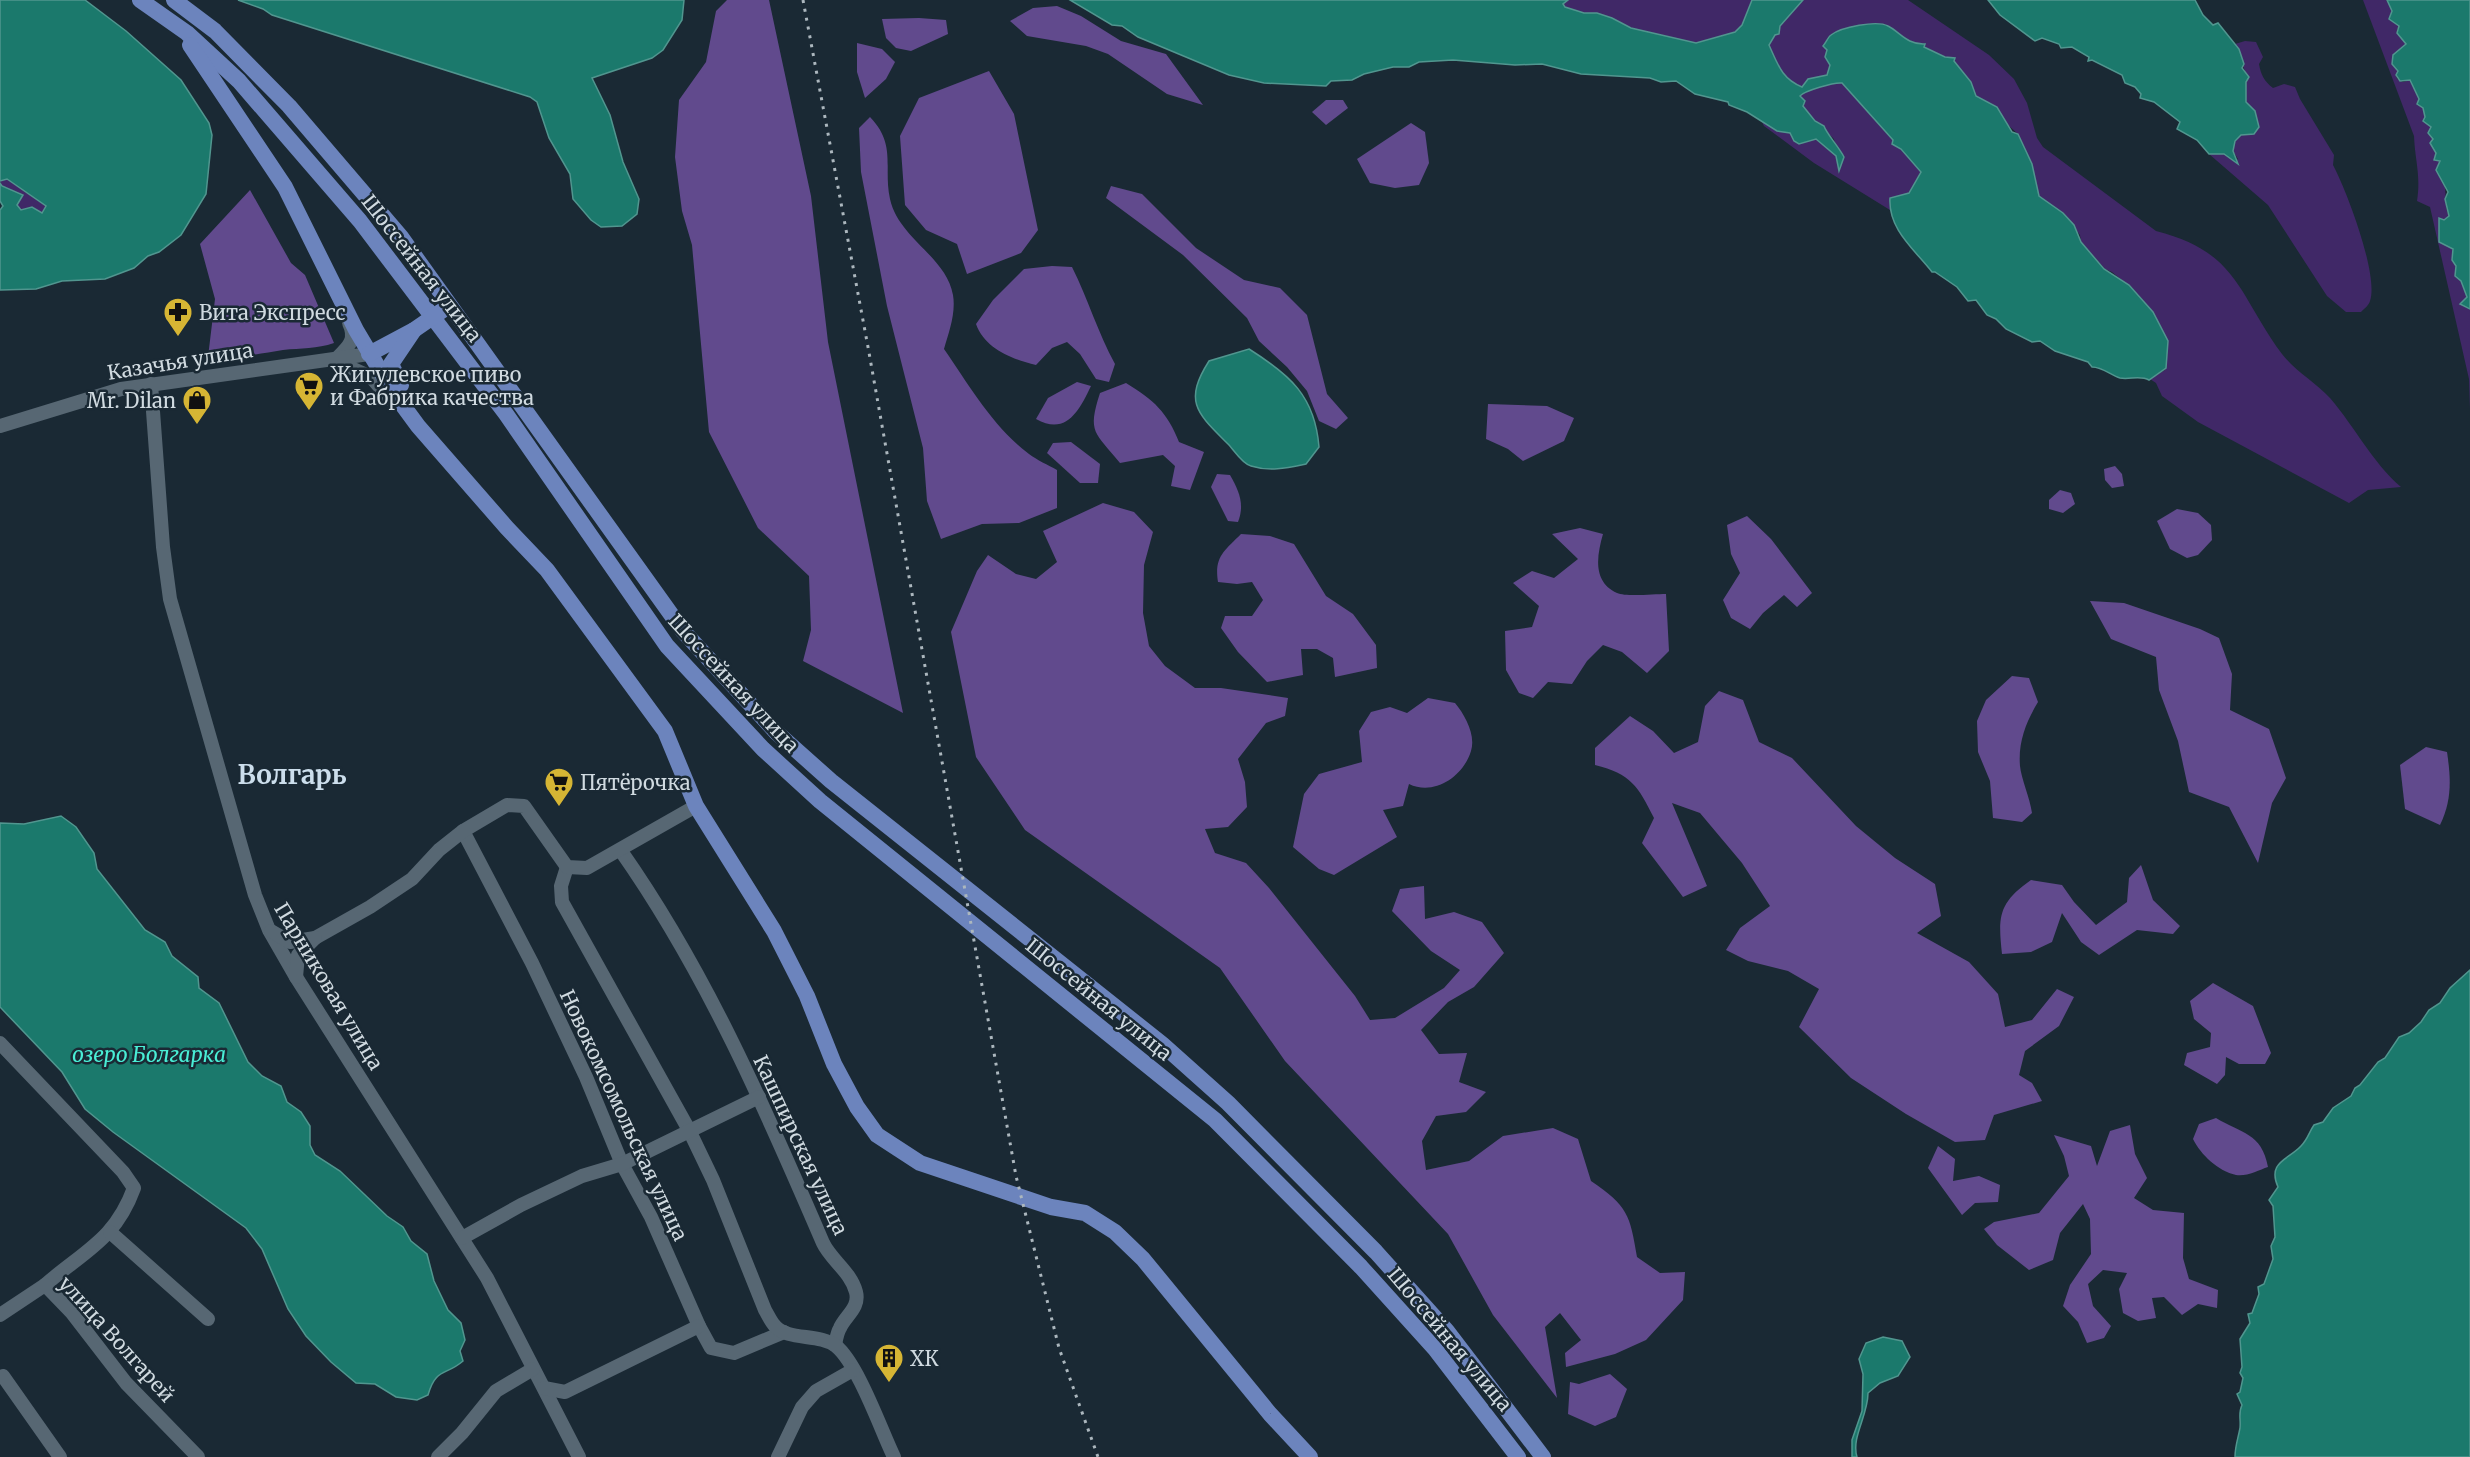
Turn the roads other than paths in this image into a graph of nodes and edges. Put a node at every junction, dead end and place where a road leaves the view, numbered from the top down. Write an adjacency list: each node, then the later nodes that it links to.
1 (140, 0): 3 (main road, Шоссейная улица)
2 (174, 0): 5 (main road, Шоссейная улица)
3 (187, 33): 4 (main road); 6 (main road, Шоссейная улица)
4 (315, 251): 8 (main road); 9 (street)
5 (451, 304): 6 (main road, Казачья улица); 45 (main road, Шоссейная улица)
6 (434, 316): 7 (main road, Казачья улица); 44 (main road, Шоссейная улица)
7 (414, 330): 8 (main road, Казачья улица); 13 (main road)
8 (369, 354): 9 (street, Казачья улица); 11 (main road)
9 (334, 361): 10 (street, Казачья улица); 11 (street, Казачья улица)
10 (151, 384): 12 (street, Казачья улица); 18 (street, Парниковая улица)
11 (413, 419): 13 (main road)
12 (0, 426)
13 (440, 451): 14 (main road)
14 (696, 806): 16 (street); 43 (main road)
15 (464, 831): 17 (street); 19 (street); 24 (street, Новокомсомольская улица)
16 (621, 851): 17 (street); 22 (street, Кашпирская улица)
17 (567, 867): 23 (street)
18 (269, 930): 19 (street); 20 (street, Парниковая улица)
19 (315, 938): 20 (street)
20 (296, 976): 26 (street, Парниковая улица)
21 (0, 1042): 25 (street)
22 (759, 1097): 23 (street); 32 (street, Кашпирская улица)
23 (689, 1130): 24 (street); 31 (street)
24 (622, 1164): 26 (street); 30 (street, Новокомсомольская улица)
25 (110, 1232): 27 (street); 29 (street)
26 (462, 1238): 33 (street, Парниковая улица)
27 (45, 1285): 28 (street, улица Волгарей); 38 (street, улица Волгарей)
28 (0, 1315)
29 (208, 1319)
30 (699, 1326): 31 (street, Новокомсомольская улица); 36 (street)
31 (784, 1332): 32 (street)
32 (835, 1345): 34 (street)
33 (533, 1369): 36 (street, Парниковая улица); 39 (street)
34 (854, 1370): 41 (street); 42 (street)
35 (3, 1376): 37 (street)
36 (544, 1388): 40 (street, Парниковая улица)
37 (60, 1457)
38 (198, 1457)
39 (438, 1457)
40 (579, 1457)
41 (778, 1457)
42 (894, 1457)
43 (1310, 1457)
44 (1518, 1457)
45 (1544, 1457)

